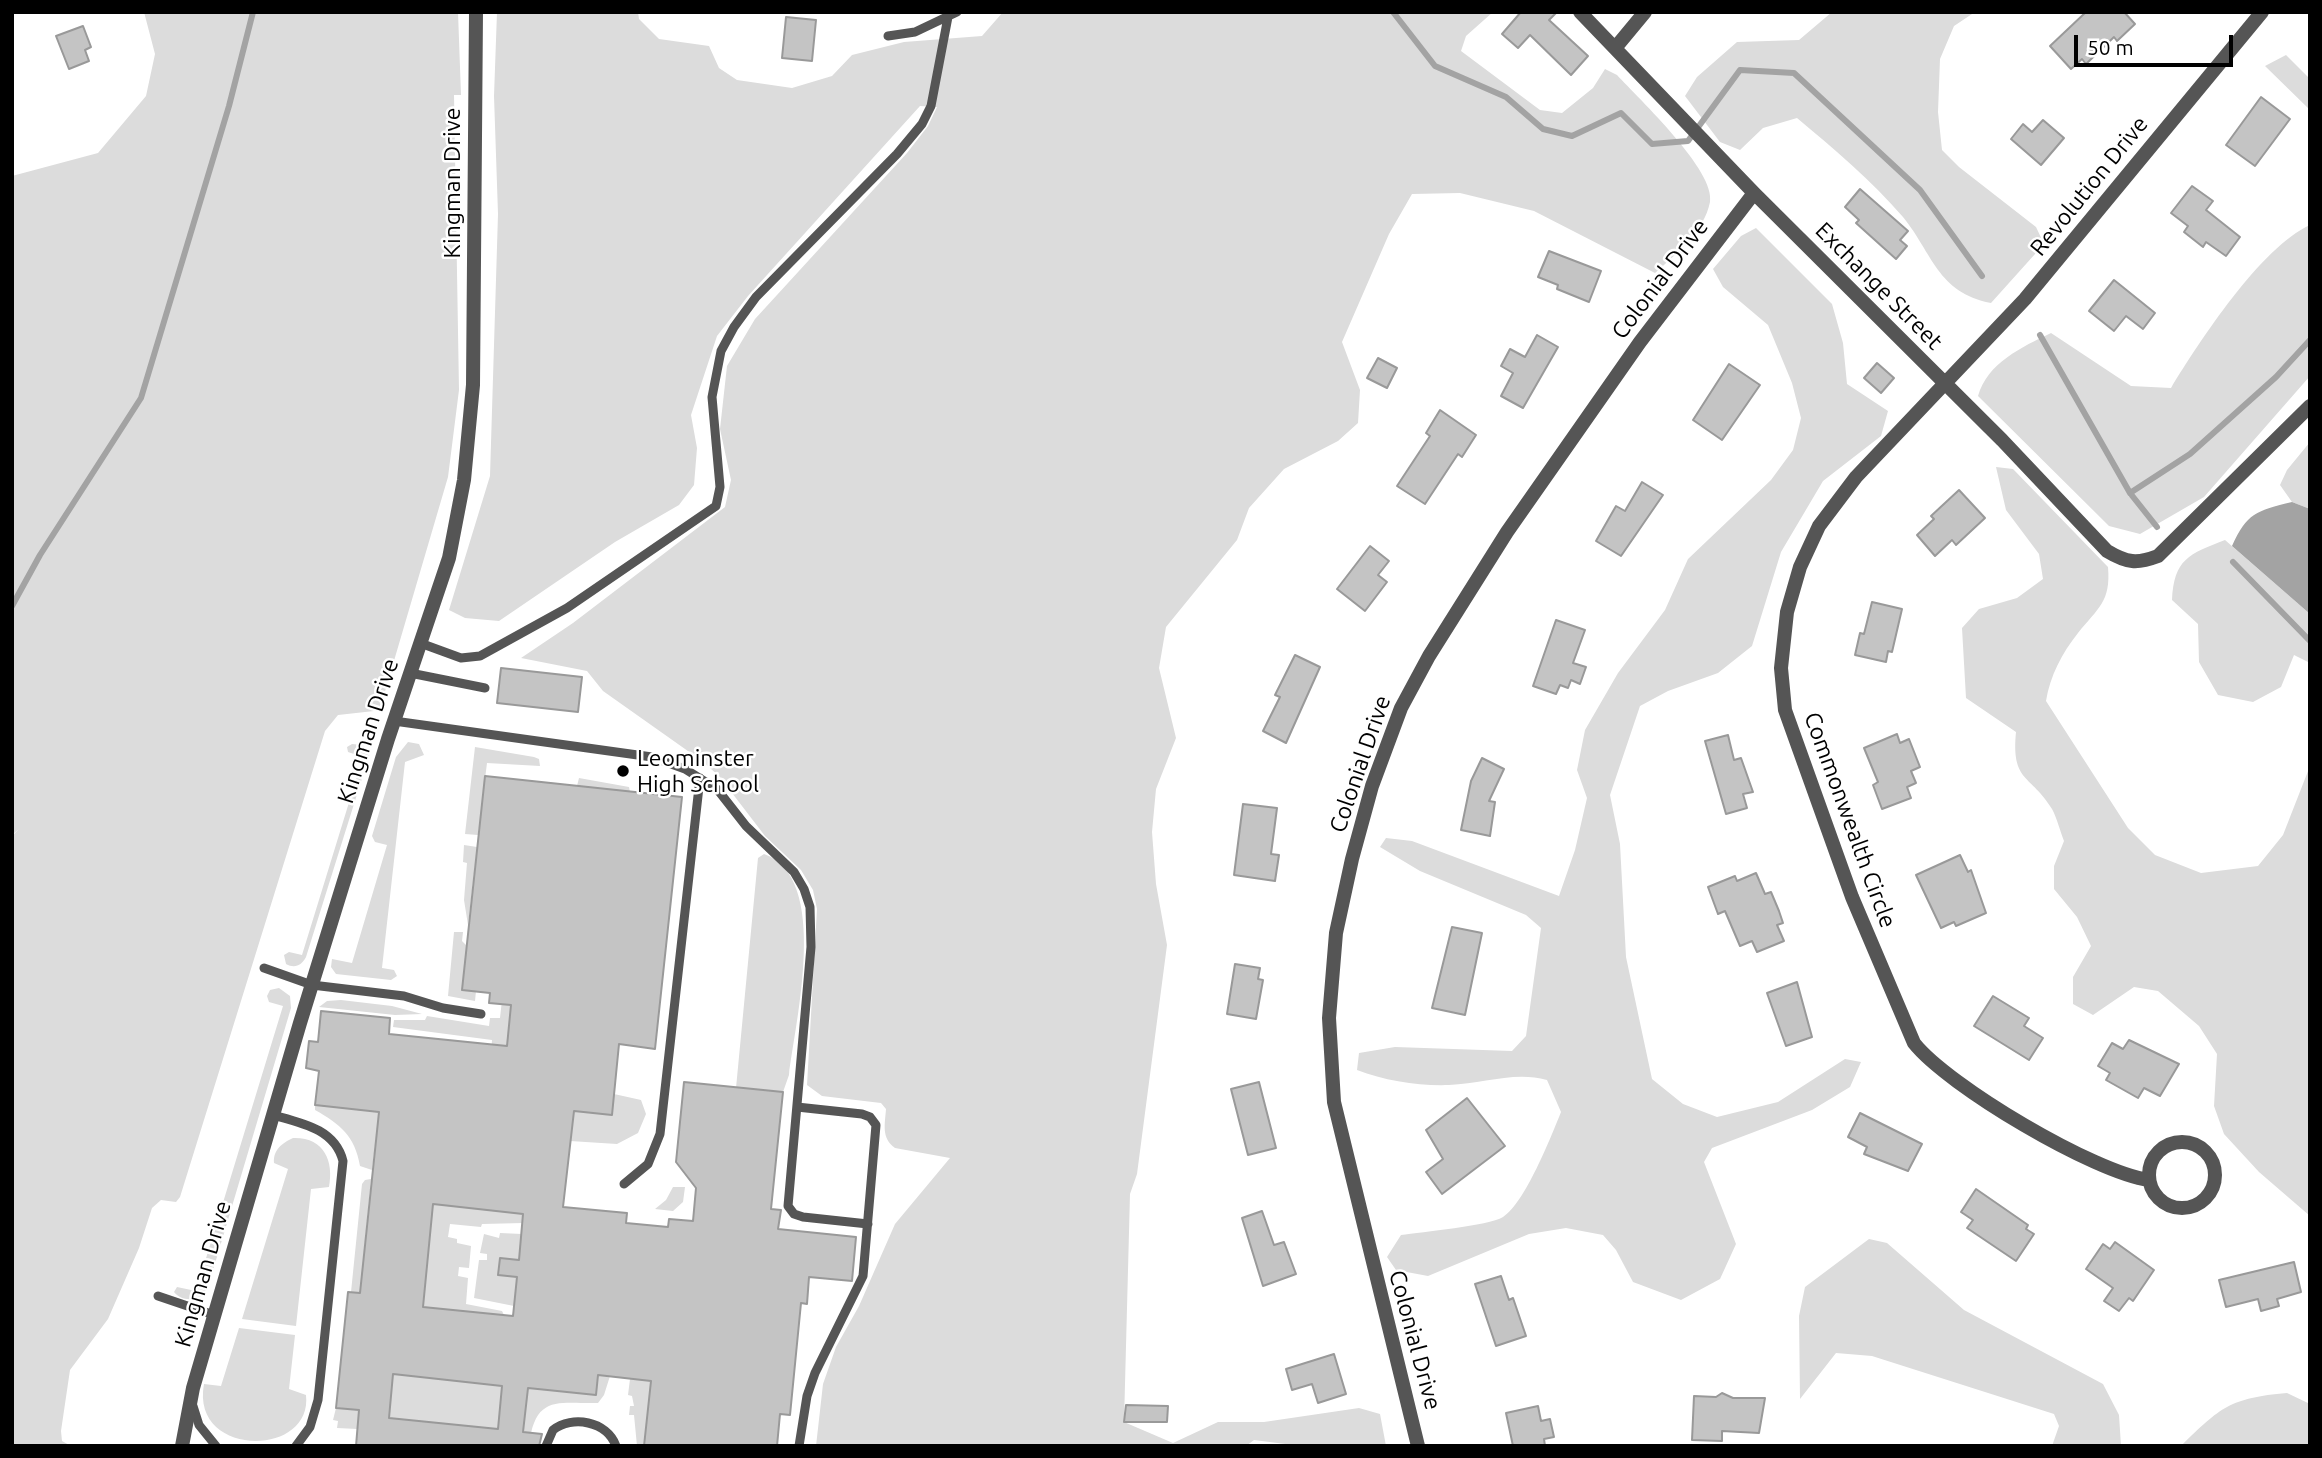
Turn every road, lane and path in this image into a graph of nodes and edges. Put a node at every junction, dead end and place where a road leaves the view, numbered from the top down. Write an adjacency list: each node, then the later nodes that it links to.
1 (476, 12): 11 (street, Kingman Drive)
2 (1580, 12): 7 (street, Exchange Street)
3 (1645, 12): 7 (street)
4 (2262, 12): 9 (street, Revolution Drive)
5 (952, 15): 6 (lane); 11 (lane)
6 (888, 36)
7 (1616, 47): 8 (street, Exchange Street)
8 (1754, 193): 9 (street, Exchange Street); 33 (street, Colonial Drive)
9 (1947, 385): 10 (street, Exchange Street); 21 (street, Commonwealth Circle)
10 (2307, 409)
11 (420, 643): 12 (street, Kingman Drive)
12 (411, 673): 13 (lane); 14 (street, Kingman Drive)
13 (485, 688)
14 (394, 721): 15 (lane); 17 (street, Kingman Drive)
15 (701, 778): 19 (lane); 22 (lane)
16 (264, 968): 17 (lane)
17 (312, 985): 18 (lane); 20 (street, Kingman Drive)
18 (481, 1014)
19 (797, 1107): 23 (lane); 23 (lane)
20 (273, 1115): 25 (street, Kingman Drive); 29 (lane)
21 (2149, 1180): 21 (street)
22 (624, 1184)
23 (868, 1224): 32 (lane)
24 (158, 1296): 25 (lane)
25 (214, 1315): 26 (street, Kingman Drive)
26 (191, 1399): 27 (street, Kingman Drive); 28 (lane)
27 (182, 1446)
28 (216, 1446)
29 (296, 1446)
30 (546, 1446): 31 (lane)
31 (616, 1446)
32 (799, 1446)
33 (1418, 1446)

